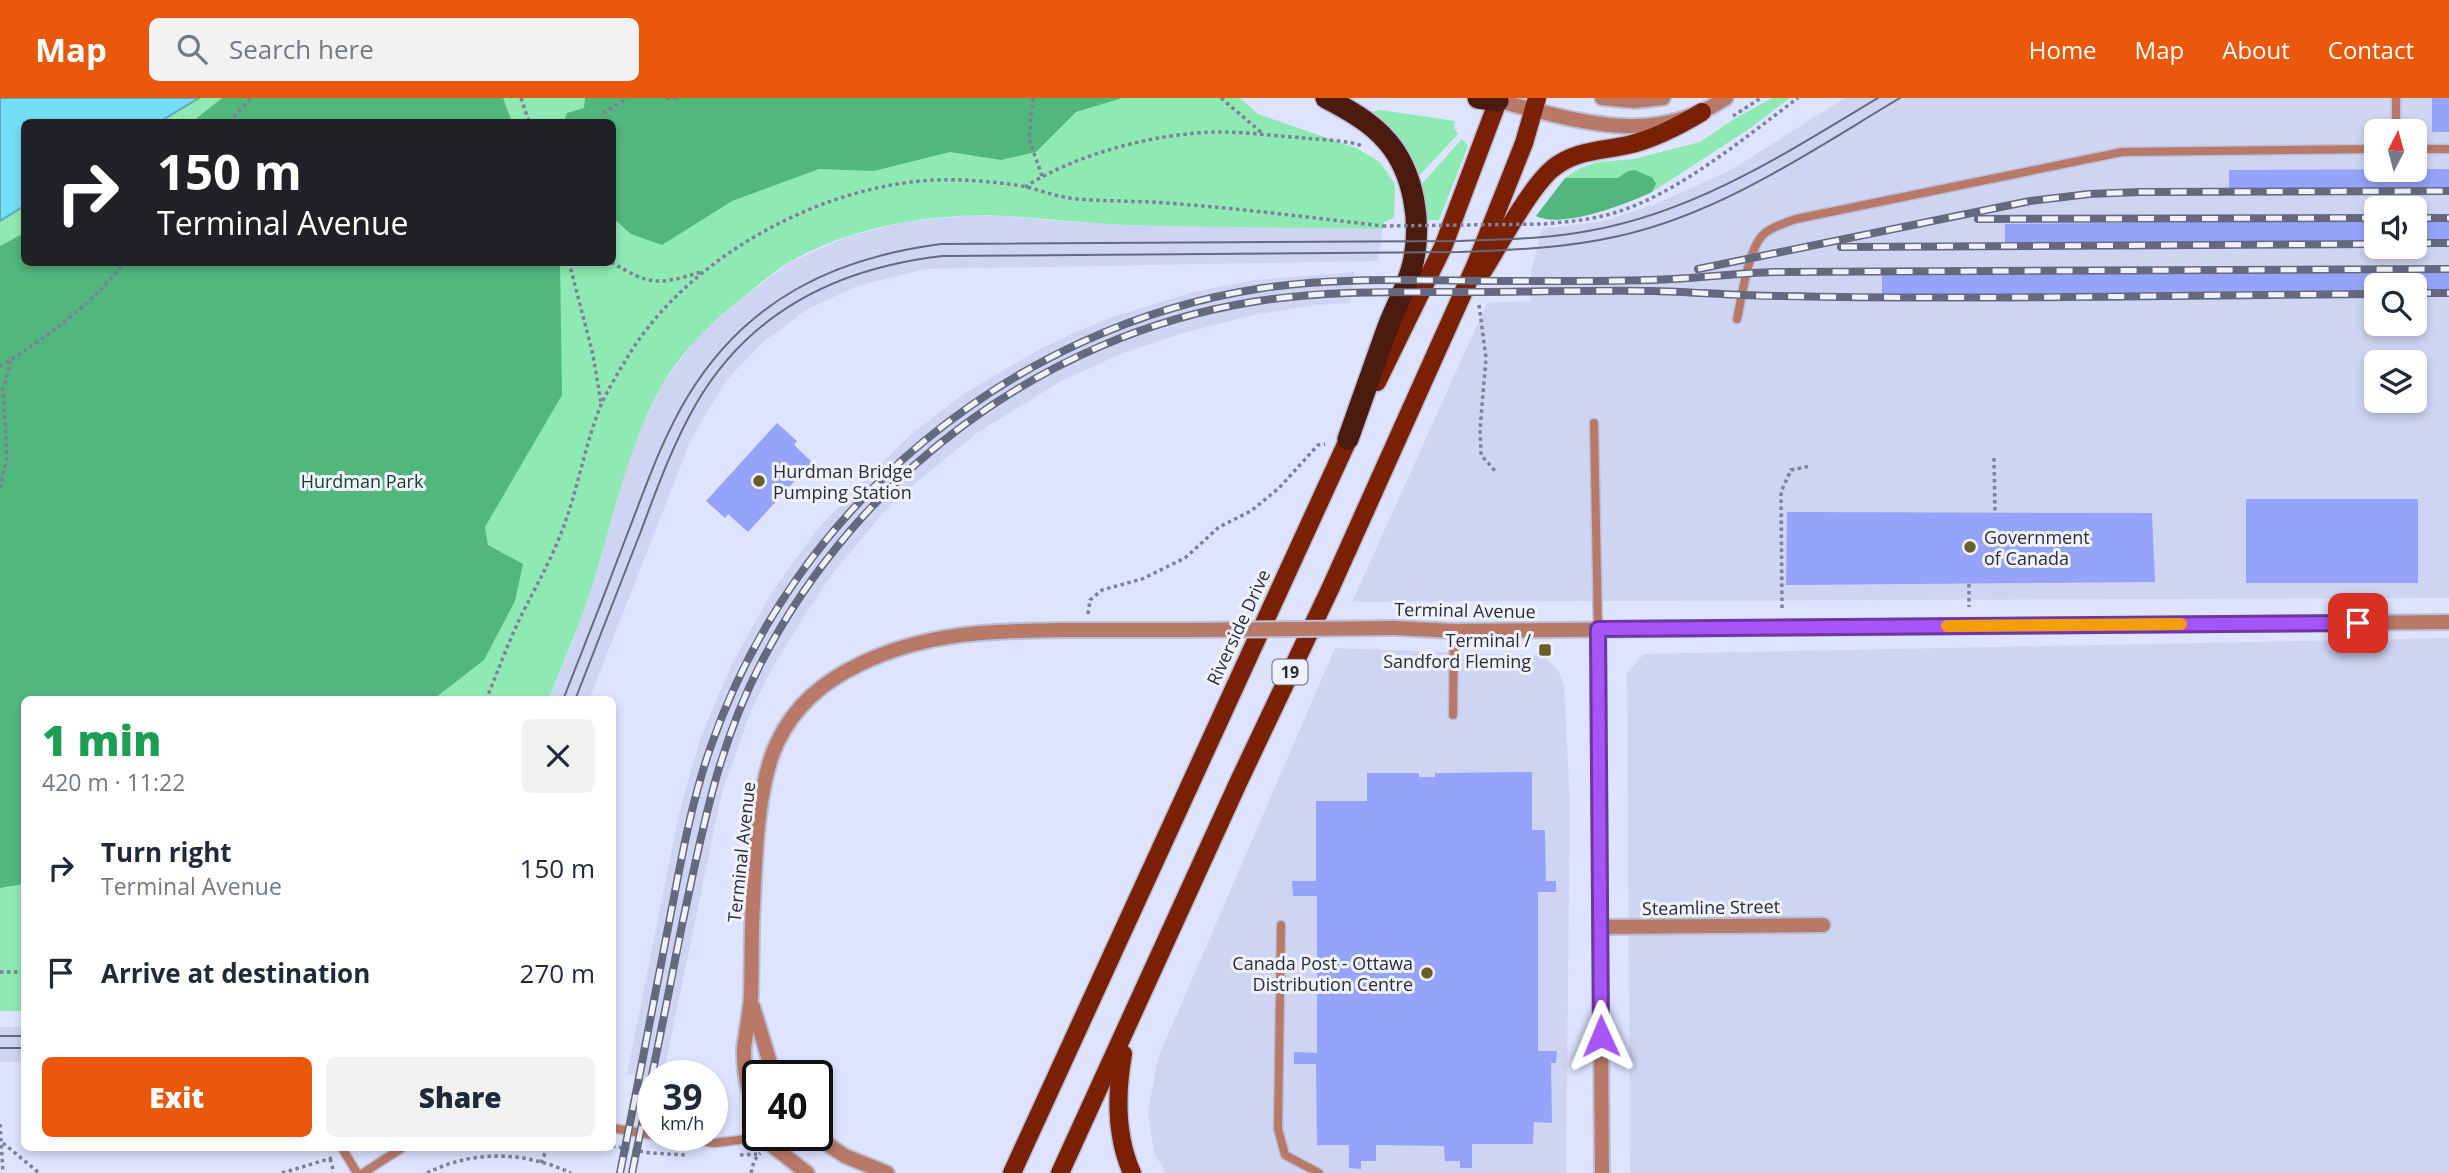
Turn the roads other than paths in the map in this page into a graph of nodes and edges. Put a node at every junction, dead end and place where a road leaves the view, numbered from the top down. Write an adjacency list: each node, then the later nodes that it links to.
1 (1326, 98): 16 (highway)
2 (1602, 98): 3 (street)
3 (1663, 98)
4 (1726, 98): 8 (street)
5 (2396, 98): 9 (lane)
6 (1491, 99): 7 (street); 16 (main road, Riverside Drive / 19)
7 (1536, 104): 8 (street); 14 (main road, 19)
8 (1702, 112): 14 (main road)
9 (2396, 119)
10 (2364, 149): 13 (lane)
11 (2427, 149): 12 (lane)
12 (2449, 149)
13 (1737, 319)
14 (1449, 324): 25 (main road, 19)
15 (1594, 423): 18 (lane)
16 (1348, 439): 38 (main road, Riverside Drive / 19)
17 (2449, 622): 18 (street, Terminal Avenue)
18 (1598, 629): 19 (street, Terminal Avenue); 23 (street)
19 (1454, 631): 20 (lane); 24 (street, Terminal Avenue, bridge)
20 (1453, 715)
21 (1281, 925): 41 (lane)
22 (1823, 925): 23 (street, Steamline Street)
23 (1600, 927): 42 (street)
24 (751, 998): 26 (street, Terminal Avenue); 27 (street, Terminal Avenue)
25 (1131, 1020): 39 (main road, 19); 40 (main road)
26 (745, 1060)
27 (769, 1060)
28 (616, 1129): 29 (lane)
29 (637, 1133)
30 (833, 1148): 37 (street)
31 (397, 1151): 35 (lane)
32 (779, 1151): 36 (street)
33 (344, 1152): 34 (lane)
34 (357, 1173)
35 (363, 1173)
36 (807, 1173)
37 (887, 1173)
38 (1012, 1173)
39 (1060, 1173)
40 (1132, 1173)
41 (1319, 1173)
42 (1602, 1173)

